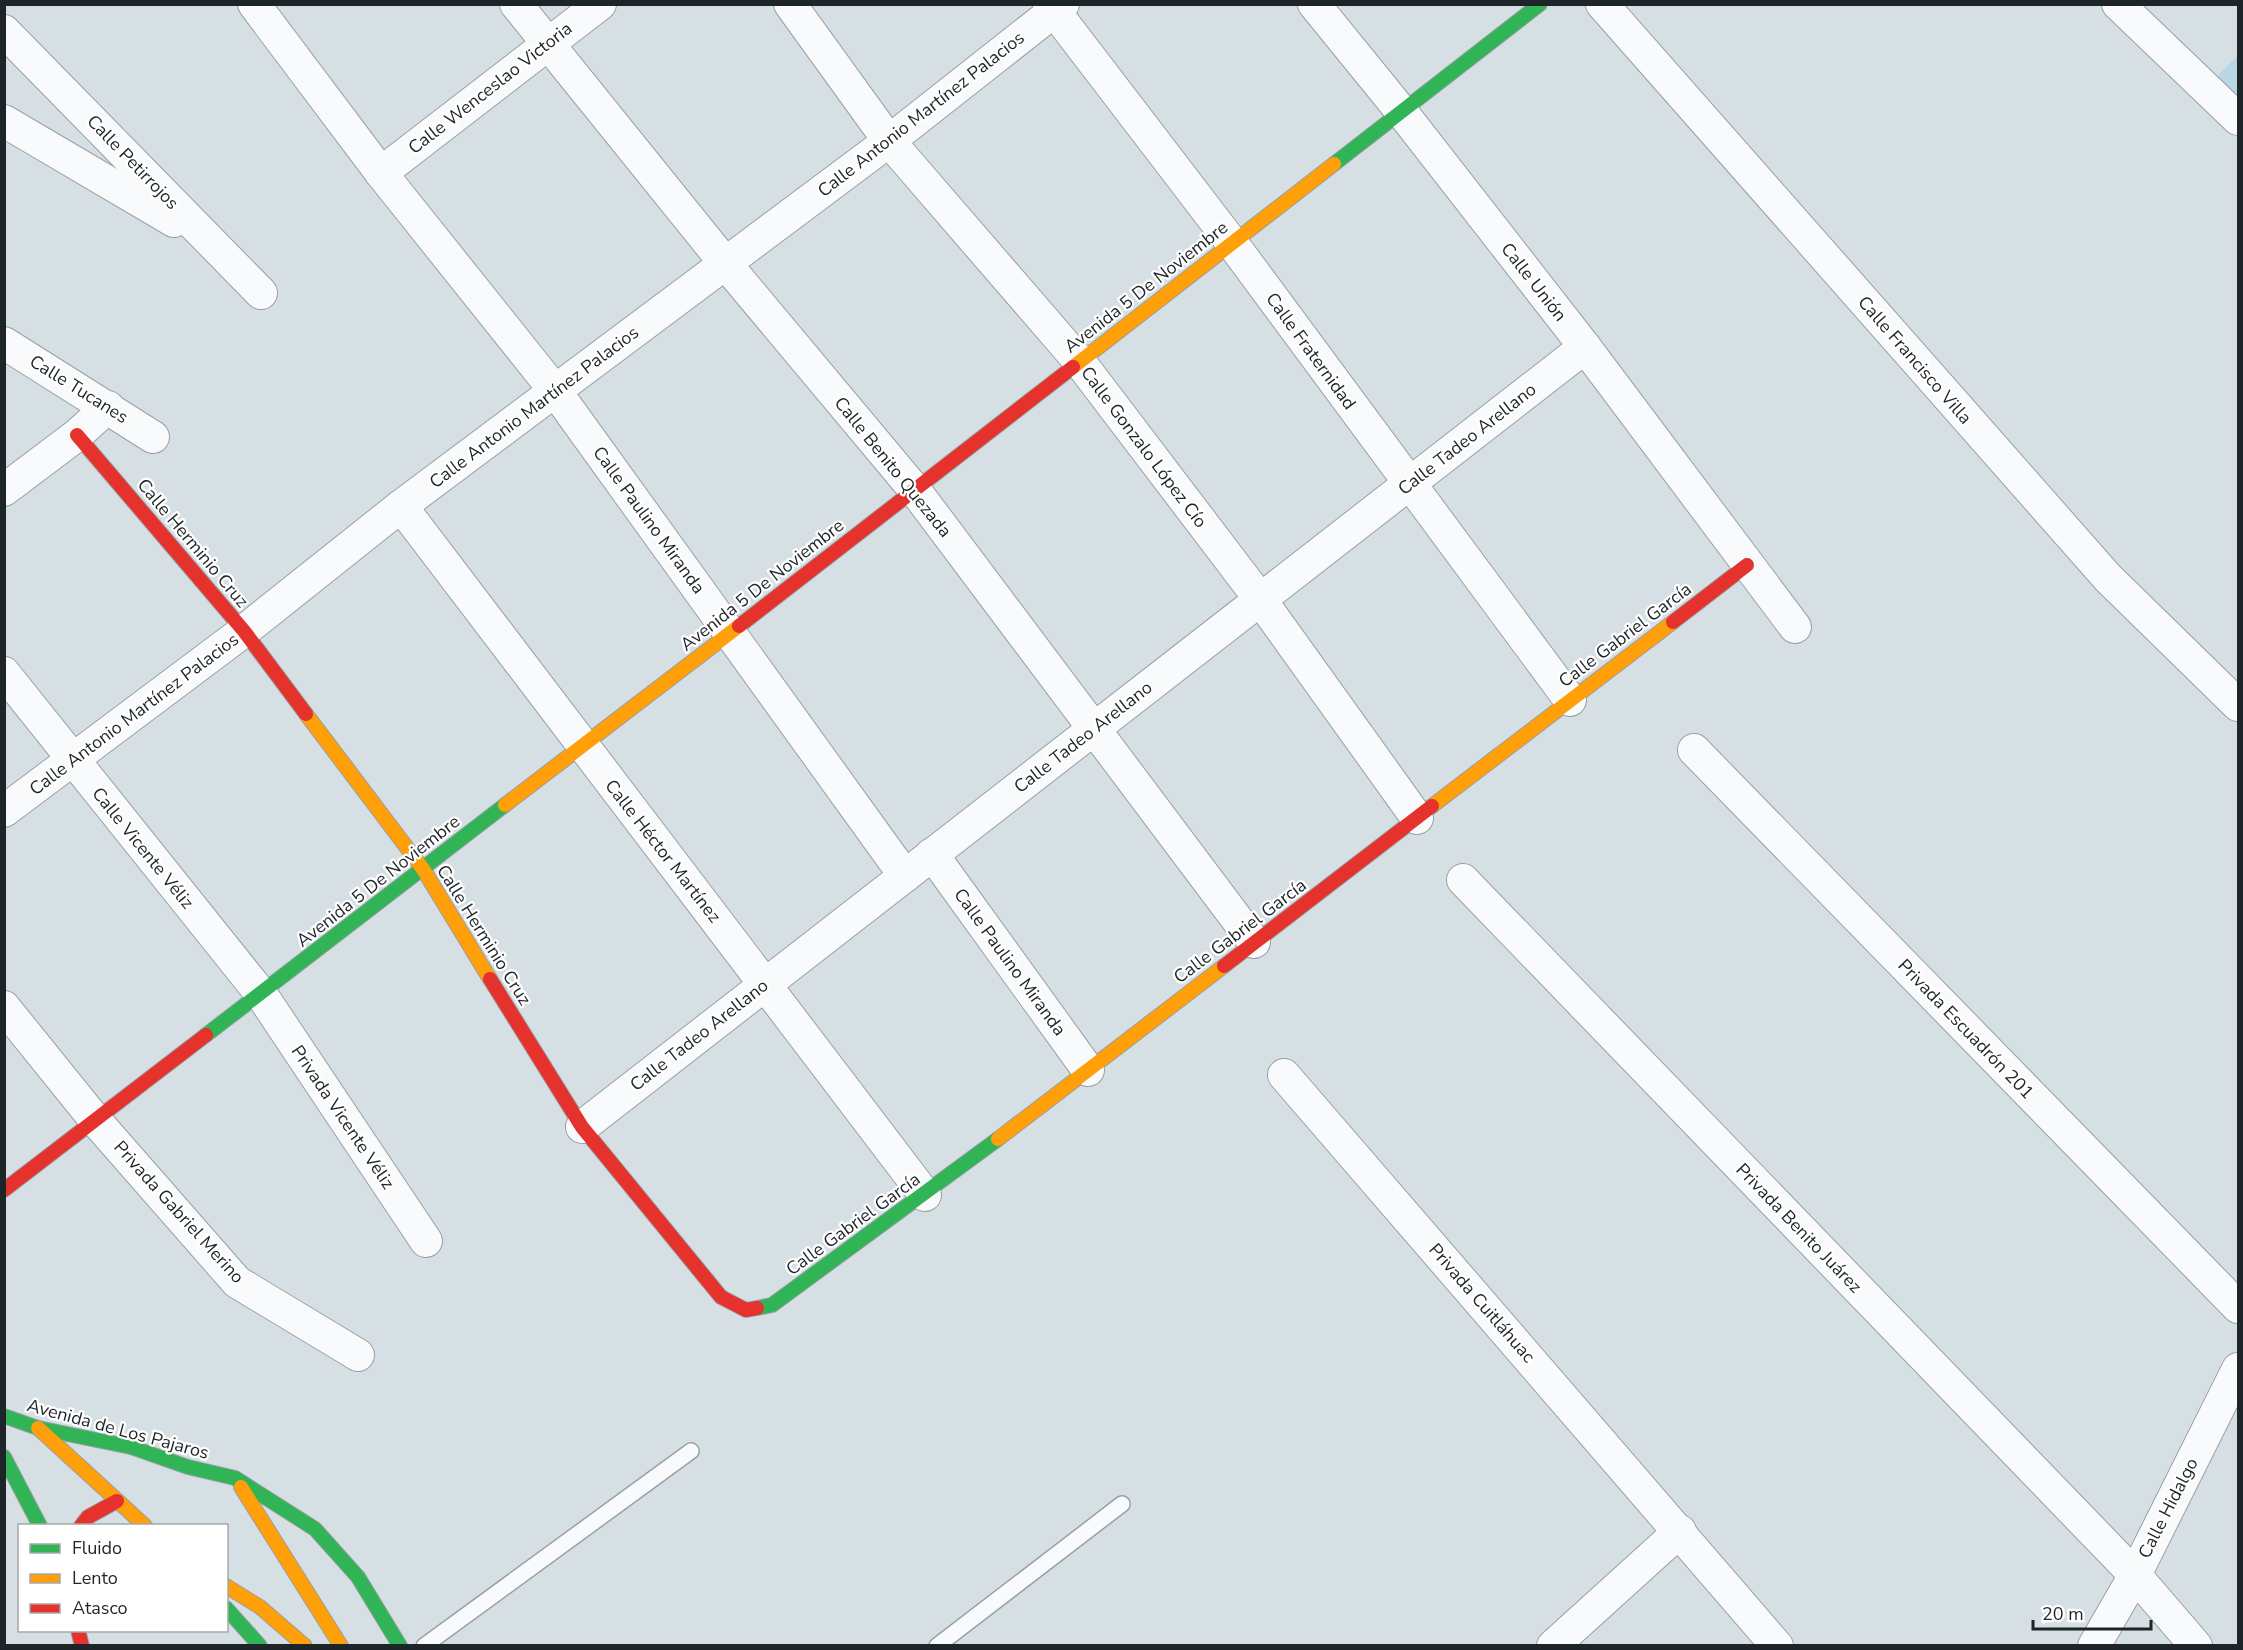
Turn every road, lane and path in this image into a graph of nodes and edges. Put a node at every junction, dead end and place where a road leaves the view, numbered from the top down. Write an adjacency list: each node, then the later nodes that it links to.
1 (254, 4): 16 (street, Calle Paulino Miranda)
2 (516, 4): 11 (street, Calle Benito Quezada)
3 (600, 4): 11 (street, Calle Wenceslao Victoria)
4 (790, 4): 15 (street, Calle Gonzalo López Cío)
5 (1314, 4): 12 (street, Calle Unión)
6 (1540, 4): 12 (street, Avenida 5 De Noviembre)
7 (1602, 4): 39 (street, Calle Francisco Villa)
8 (2118, 4): 13 (street)
9 (1056, 7): 15 (street, Calle Antonio Martínez Palacios); 18 (street, Calle Fraternidad)
10 (4, 31): 17 (street, Calle Petirrojos)
11 (547, 44): 16 (street, Calle Wenceslao Victoria); 19 (street, Calle Benito Quezada)
12 (1401, 111): 18 (street, Avenida 5 De Noviembre); 22 (street, Calle Unión)
13 (2238, 119)
14 (4, 121): 17 (street)
15 (889, 141): 19 (street, Calle Antonio Martínez Palacios); 23 (street, Calle Gonzalo López Cío)
16 (381, 173): 24 (street, Calle Paulino Miranda)
17 (210, 242): 20 (street, Calle Petirrojos)
18 (1232, 243): 23 (street, Avenida 5 De Noviembre); 28 (street, Calle Fraternidad)
19 (725, 263): 24 (street, Calle Antonio Martínez Palacios); 29 (street, Calle Benito Quezada)
20 (261, 293)
21 (4, 343): 25 (street, Calle Tucanes)
22 (1585, 347): 28 (street, Calle Tadeo Arellano); 32 (street, Calle Unión)
23 (1079, 362): 29 (street, Avenida 5 De Noviembre); 33 (street, Calle Gonzalo López Cío)
24 (556, 392): 31 (street, Calle Antonio Martínez Palacios); 36 (street, Calle Paulino Miranda)
25 (108, 407): 26 (street); 27 (street, Calle Tucanes)
26 (77, 435): 30 (street); 35 (street, Calle Herminio Cruz)
27 (153, 437)
28 (1408, 484): 33 (street, Calle Tadeo Arellano); 38 (street, Calle Fraternidad)
29 (914, 489): 36 (street, Avenida 5 De Noviembre); 40 (street, Calle Benito Quezada)
30 (4, 490)
31 (401, 506): 35 (street, Calle Antonio Martínez Palacios); 41 (street, Calle Héctor Martínez)
32 (1747, 565): 34 (street, Calle Unión); 38 (street, Calle Gabriel García)
33 (1260, 599): 40 (street, Calle Tadeo Arellano); 45 (street, Calle Gonzalo López Cío)
34 (1795, 627)
35 (244, 630): 43 (street, Calle Antonio Martínez Palacios); 47 (street, Calle Herminio Cruz)
36 (730, 633): 41 (street, Avenida 5 De Noviembre); 48 (street, Calle Paulino Miranda)
37 (4, 673): 43 (street, Calle Vicente Véliz)
38 (1570, 700): 45 (street, Calle Gabriel García)
39 (2238, 705)
40 (1093, 729): 46 (street, Calle Tadeo Arellano); 50 (street, Calle Benito Quezada)
41 (582, 747): 47 (street, Avenida 5 De Noviembre); 51 (street, Calle Héctor Martínez)
42 (1694, 750): 61 (street, Privada Escuadrón 201)
43 (72, 760): 44 (street, Calle Antonio Martínez Palacios); 52 (street, Calle Vicente Véliz)
44 (4, 811)
45 (1417, 818): 50 (street, Calle Gabriel García)
46 (932, 854): 48 (street, Calle Tadeo Arellano); 54 (street, Calle Paulino Miranda)
47 (423, 869): 52 (street, Avenida 5 De Noviembre); 57 (street, Calle Herminio Cruz)
48 (905, 876): 51 (street, Calle Tadeo Arellano)
49 (1463, 880): 76 (street, Privada Benito Juárez)
50 (1254, 942): 54 (street, Calle Gabriel García)
51 (766, 983): 57 (street, Calle Tadeo Arellano); 59 (street, Calle Héctor Martínez)
52 (261, 994): 56 (street, Avenida 5 De Noviembre); 60 (street, Privada Vicente Véliz)
53 (4, 1007): 56 (street, Privada Gabriel Merino)
54 (1088, 1070): 59 (street, Calle Gabriel García)
55 (1284, 1075): 75 (street, Privada Cuitláhuac)
56 (96, 1121): 58 (street, Avenida 5 De Noviembre); 63 (street, Privada Gabriel Merino)
57 (582, 1127): 62 (street, Calle Herminio Cruz)
58 (4, 1190)
59 (924, 1194): 62 (street, Calle Gabriel García)
60 (426, 1241)
61 (2238, 1307)
62 (746, 1310)
63 (358, 1355)
64 (2238, 1369): 76 (street, Calle Hidalgo)
65 (4, 1416): 66 (street, Avenida de Los Pajaros)
66 (38, 1428): 69 (street, Avenida de Los Pajaros); 70 (street)
67 (691, 1451): 83 (lane)
68 (4, 1457): 72 (street)
69 (235, 1478): 81 (street); 82 (street, Avenida de Los Pajaros)
70 (117, 1501): 73 (street); 74 (street)
71 (1122, 1504): 84 (lane)
72 (39, 1524)
73 (82, 1524)
74 (143, 1524)
75 (1680, 1531): 85 (street); 86 (street, Privada Cuitláhuac)
76 (2135, 1575): 87 (street, Calle Hidalgo); 88 (street, Privada Benito Juárez)
77 (228, 1587): 80 (street)
78 (228, 1610): 79 (street)
79 (260, 1646)
80 (305, 1646)
81 (341, 1646)
82 (400, 1646)
83 (424, 1646)
84 (937, 1646)
85 (1552, 1646)
86 (1777, 1646)
87 (2094, 1646)
88 (2196, 1646)

